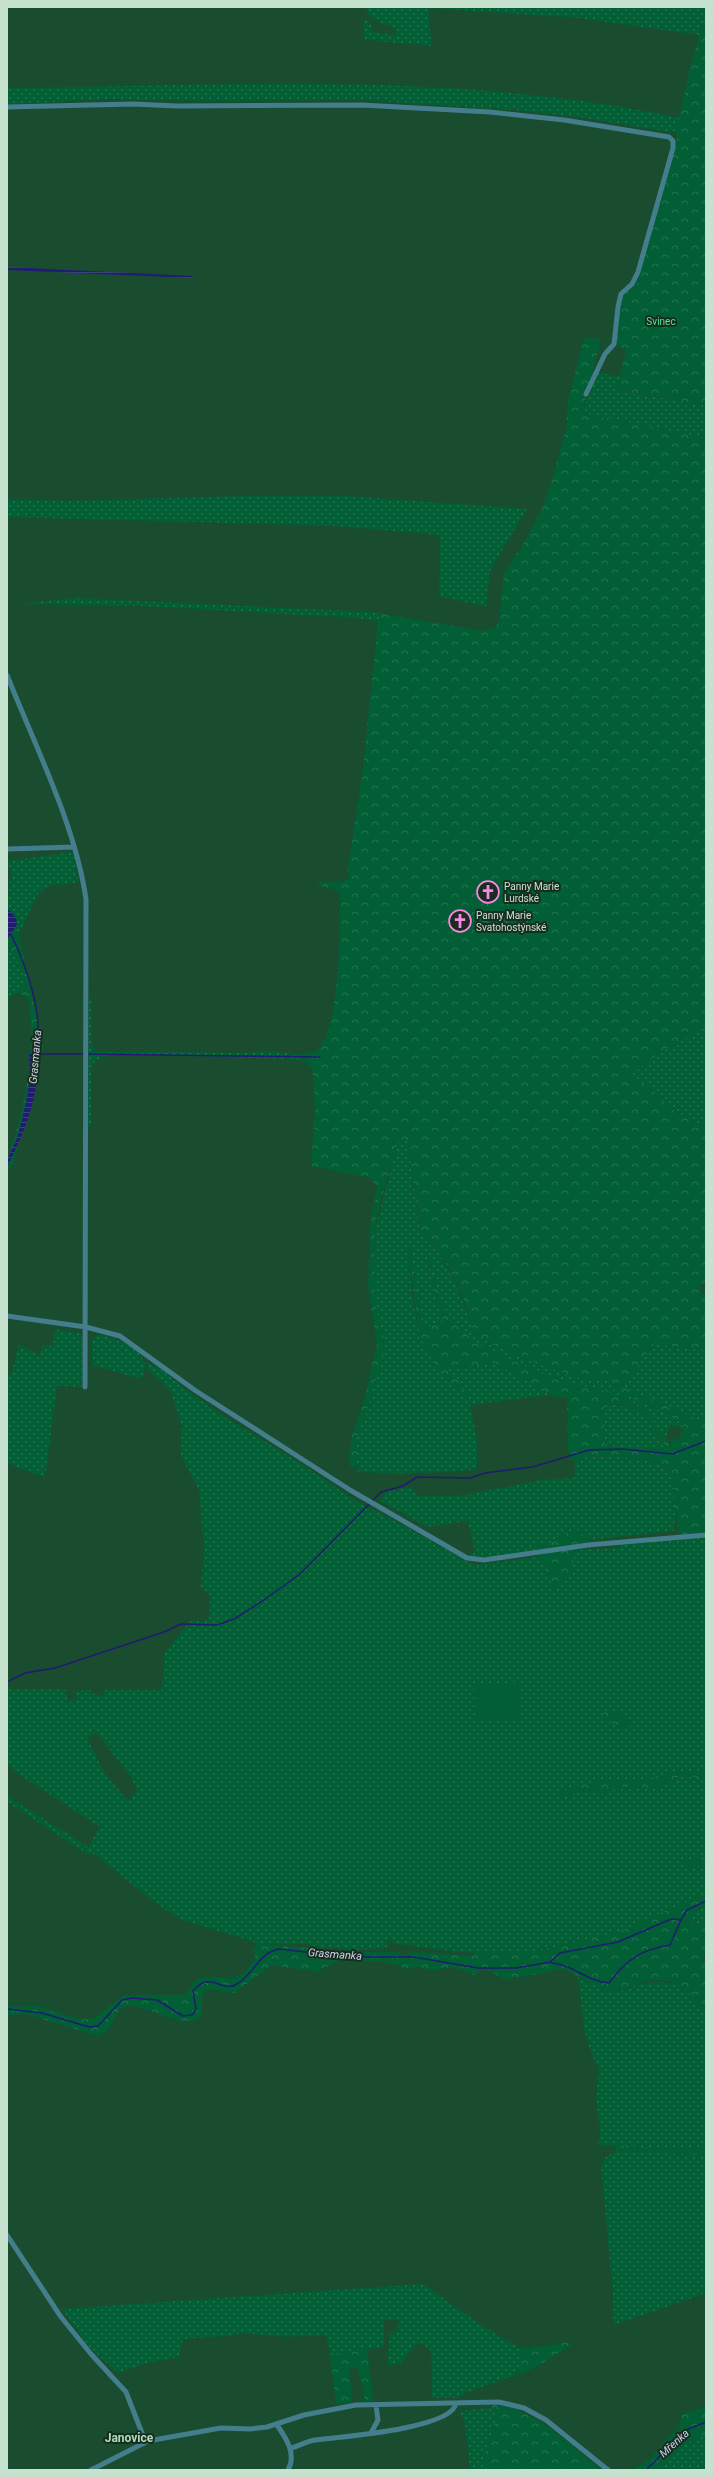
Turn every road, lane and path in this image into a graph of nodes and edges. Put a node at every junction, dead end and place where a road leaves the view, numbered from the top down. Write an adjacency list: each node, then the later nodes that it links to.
1 (7, 107): 2 (street)
2 (586, 394)
3 (7, 675): 4 (street)
4 (74, 847): 5 (street); 7 (street)
5 (7, 849)
6 (7, 1316): 7 (street)
7 (86, 1327): 8 (street); 9 (street)
8 (85, 1387)
9 (706, 1535)
10 (7, 2235): 15 (street)
11 (456, 2404): 12 (street); 14 (street); 20 (street)
12 (376, 2405): 13 (street); 14 (street)
13 (277, 2425): 15 (street); 16 (street)
14 (372, 2433): 16 (street)
15 (148, 2441): 17 (street)
16 (291, 2448): 19 (street)
17 (104, 2467): 18 (street)
18 (91, 2470)
19 (288, 2470)
20 (608, 2470)

